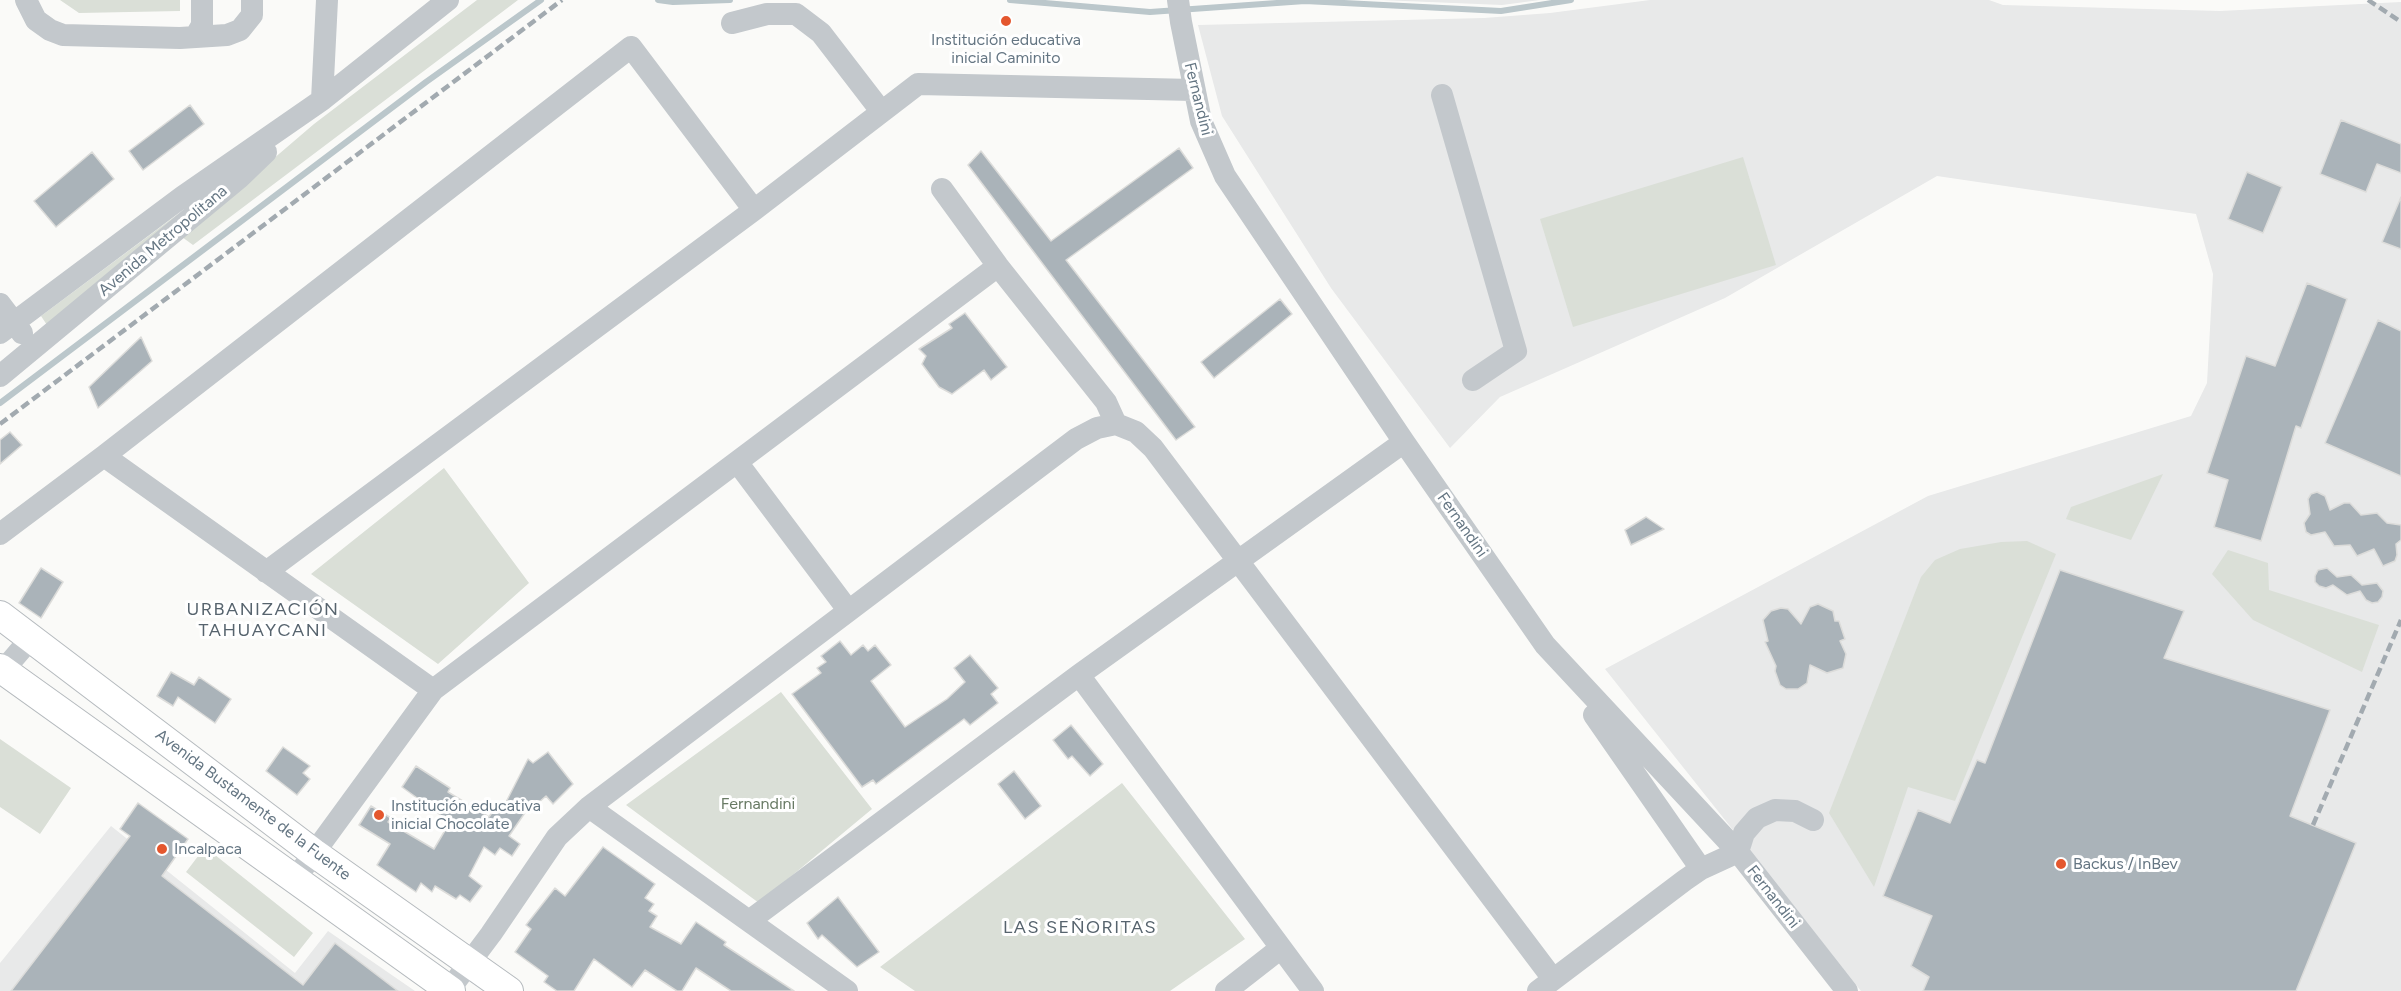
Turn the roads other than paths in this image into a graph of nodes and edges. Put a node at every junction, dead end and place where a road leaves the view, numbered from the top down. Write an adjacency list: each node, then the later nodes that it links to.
1 (26, 0): 8 (street)
2 (202, 0): 8 (street)
3 (252, 0): 8 (street)
4 (327, 0): 11 (street)
5 (448, 0): 11 (street, Avenida Metropolitana)
6 (1180, 11): 9 (street, Fernandini)
7 (732, 23): 12 (street)
8 (195, 37)
9 (1194, 90): 12 (street); 22 (street, Fernandini)
10 (1442, 95): 20 (street)
11 (322, 100): 17 (street, Avenida Metropolitana); 18 (street, Avenida Metropolitana)
12 (881, 111): 14 (street)
13 (942, 189): 15 (street)
14 (754, 210): 23 (street); 27 (street)
15 (998, 266): 21 (street); 24 (street)
16 (0, 304): 17 (street)
17 (7, 328): 18 (street)
18 (34, 349): 19 (street, Avenida Metropolitana)
19 (0, 376)
20 (1473, 380)
21 (1116, 424): 26 (street); 28 (street)
22 (1404, 442): 26 (street); 31 (street, Fernandini)
23 (104, 456): 25 (street); 27 (street)
24 (737, 462): 28 (street); 34 (street)
25 (0, 534)
26 (1238, 562): 33 (street); 44 (street)
27 (266, 572): 34 (street)
28 (848, 610): 35 (street)
29 (0, 615): 30 (main road, Avenida Bustamente de la Fuente)
30 (31, 638): 32 (street); 38 (main road, Avenida Bustamente de la Fuente)
31 (1545, 645): 37 (street, Fernandini); 39 (street)
32 (1, 671): 40 (main road, Avenida Bustamente de la Fuente)
33 (1079, 675): 41 (street); 42 (street)
34 (433, 690): 38 (street)
35 (589, 807): 41 (street); 43 (street)
36 (1813, 820): 37 (street)
37 (1738, 852): 39 (street); 50 (street, Fernandini)
38 (315, 853): 40 (street); 43 (main road, Avenida Bustamente de la Fuente)
39 (1701, 869): 44 (street)
40 (295, 879): 45 (main road, Avenida Bustamente de la Fuente)
41 (749, 921): 47 (street)
42 (1281, 948): 48 (street); 49 (street)
43 (470, 963): 45 (street); 46 (main road, Avenida Bustamente de la Fuente)
44 (1545, 985)
45 (450, 991)
46 (509, 991)
47 (847, 991)
48 (1226, 991)
49 (1313, 991)
50 (1847, 991)

